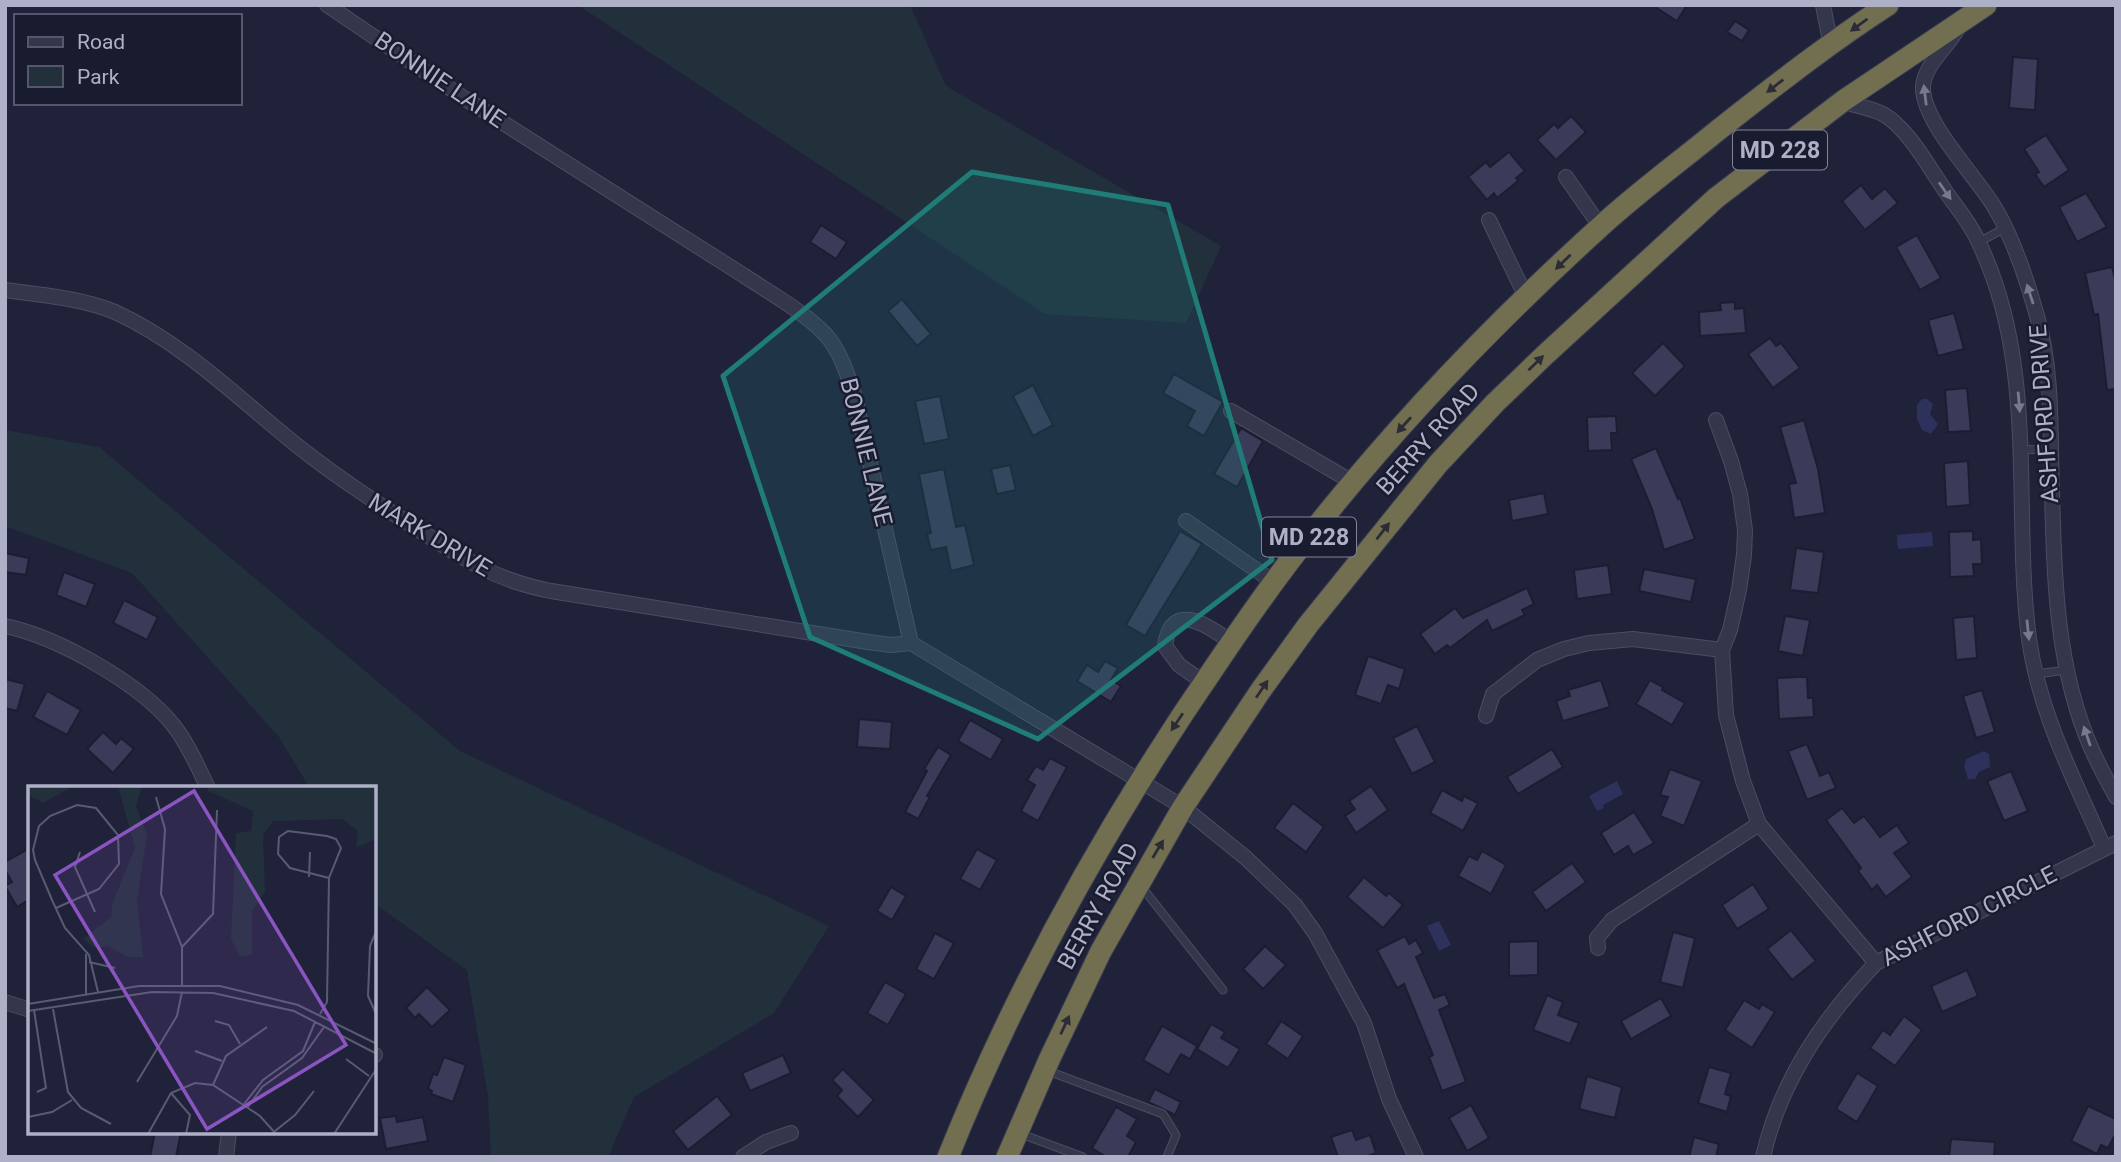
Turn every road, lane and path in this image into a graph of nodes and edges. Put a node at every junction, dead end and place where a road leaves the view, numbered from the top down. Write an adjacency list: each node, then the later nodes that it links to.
1 (327, 5): 24 (street, BONNIE LANE)
2 (1822, 5): 6 (street)
3 (1888, 5): 6 (highway, BERRY ROAD / MD 228, one-way to 6)
4 (1986, 5): 5 (highway, BERRY ROAD / MD 228)
5 (1962, 20): 7 (highway, BERRY ROAD / MD 228); 11 (street, ASHFORD DRIVE, one-way to 5)
6 (1831, 46): 10 (highway, BERRY ROAD / MD 228, one-way to 10)
7 (1843, 101): 12 (street, ASHFORD DRIVE, one-way to 12); 33 (highway, BERRY ROAD / MD 228, one-way to 7)
8 (1566, 177): 10 (street)
9 (1489, 220): 14 (street)
10 (1600, 226): 14 (highway, BERRY ROAD / MD 228, one-way to 14)
11 (2005, 228): 12 (lane); 17 (street, ASHFORD DRIVE, one-way to 11)
12 (1979, 242): 18 (street, ASHFORD DRIVE, one-way to 18)
13 (5, 289): 24 (street, MARK DRIVE)
14 (1526, 298): 19 (highway, BERRY ROAD / MD 228, one-way to 19)
15 (1231, 411): 19 (street)
16 (1716, 420): 25 (street)
17 (2050, 449): 18 (lane); 26 (street, ASHFORD DRIVE)
18 (2021, 450): 27 (street, ASHFORD DRIVE, one-way to 27)
19 (1354, 484): 21 (highway, BERRY ROAD / MD 228)
20 (1186, 521): 21 (street)
21 (1275, 583): 23 (highway, BERRY ROAD / MD 228)
22 (5, 626): 31 (street)
23 (1231, 642): 28 (highway, BERRY ROAD / MD 228); 28 (street)
24 (911, 643): 30 (street)
25 (1722, 650): 29 (street); 34 (street)
26 (2067, 670): 27 (lane); 32 (street, ASHFORD DRIVE, one-way to 26)
27 (2036, 674): 35 (street, ASHFORD DRIVE)
28 (1203, 682): 30 (highway, BERRY ROAD / MD 228, one-way to 30)
29 (1486, 716)
30 (1139, 780): 33 (street); 49 (highway, BERRY ROAD / MD 228)
31 (207, 786)
32 (2116, 797)
33 (1183, 807): 36 (highway, BERRY ROAD / MD 228, one-way to 33); 52 (street)
34 (1759, 824): 37 (street); 38 (street)
35 (2110, 845): 38 (street, ASHFORD CIRCLE)
36 (1138, 883): 39 (lane); 42 (highway, BERRY ROAD / MD 228, one-way to 36)
37 (1598, 948)
38 (1876, 963): 53 (street, ASHFORD CIRCLE)
39 (1223, 990)
40 (5, 1002): 41 (street)
41 (28, 1009)
42 (1045, 1069): 43 (highway, BERRY ROAD / MD 228); 46 (lane)
43 (1017, 1132): 50 (highway, BERRY ROAD / MD 228); 51 (lane)
44 (791, 1133): 48 (street)
45 (229, 1134): 47 (street)
46 (1168, 1156)
47 (226, 1157)
48 (743, 1157)
49 (948, 1157)
50 (1007, 1157)
51 (1083, 1157)
52 (1416, 1157)
53 (1763, 1157)

